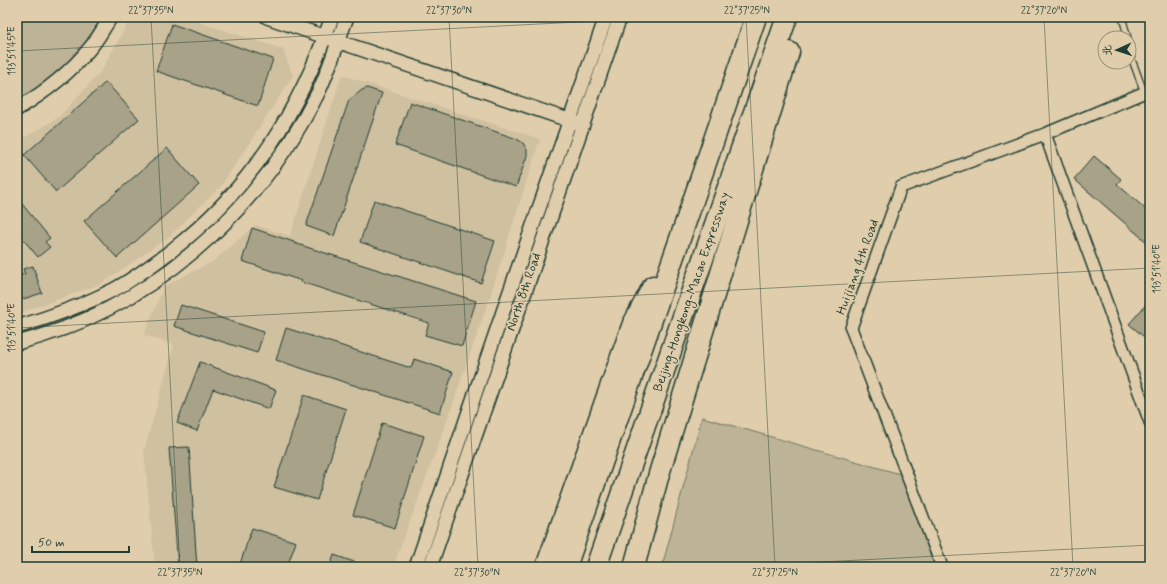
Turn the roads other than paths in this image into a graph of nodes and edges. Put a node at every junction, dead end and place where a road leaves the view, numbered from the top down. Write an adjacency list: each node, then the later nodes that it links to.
1 (111, 17): 16 (street)
2 (267, 17): 12 (street)
3 (332, 17): 12 (street)
4 (347, 17): 13 (street)
5 (606, 17): 17 (street, North 8th Road)
6 (620, 17): 18 (street, North 8th Road)
7 (756, 17): 20 (highway)
8 (787, 17): 28 (highway, Beijing-Hongkong-Macao Expressway)
9 (799, 17): 29 (highway)
10 (1122, 17): 11 (lane)
11 (1126, 30)
12 (325, 37): 13 (street); 21 (street)
13 (338, 41): 17 (street); 22 (street)
14 (1137, 70): 15 (lane)
15 (1147, 91): 19 (street)
16 (17, 110)
17 (570, 120): 18 (street); 24 (street, North 8th Road)
18 (582, 125): 25 (street, North 8th Road)
19 (1045, 134): 23 (street); 30 (street, Huijiang 4th Road)
20 (684, 227): 26 (highway); 27 (highway)
21 (17, 328)
22 (17, 343)
23 (1150, 422)
24 (416, 567)
25 (430, 567)
26 (546, 567)
27 (566, 567)
28 (596, 567)
29 (634, 567)
30 (942, 567)

